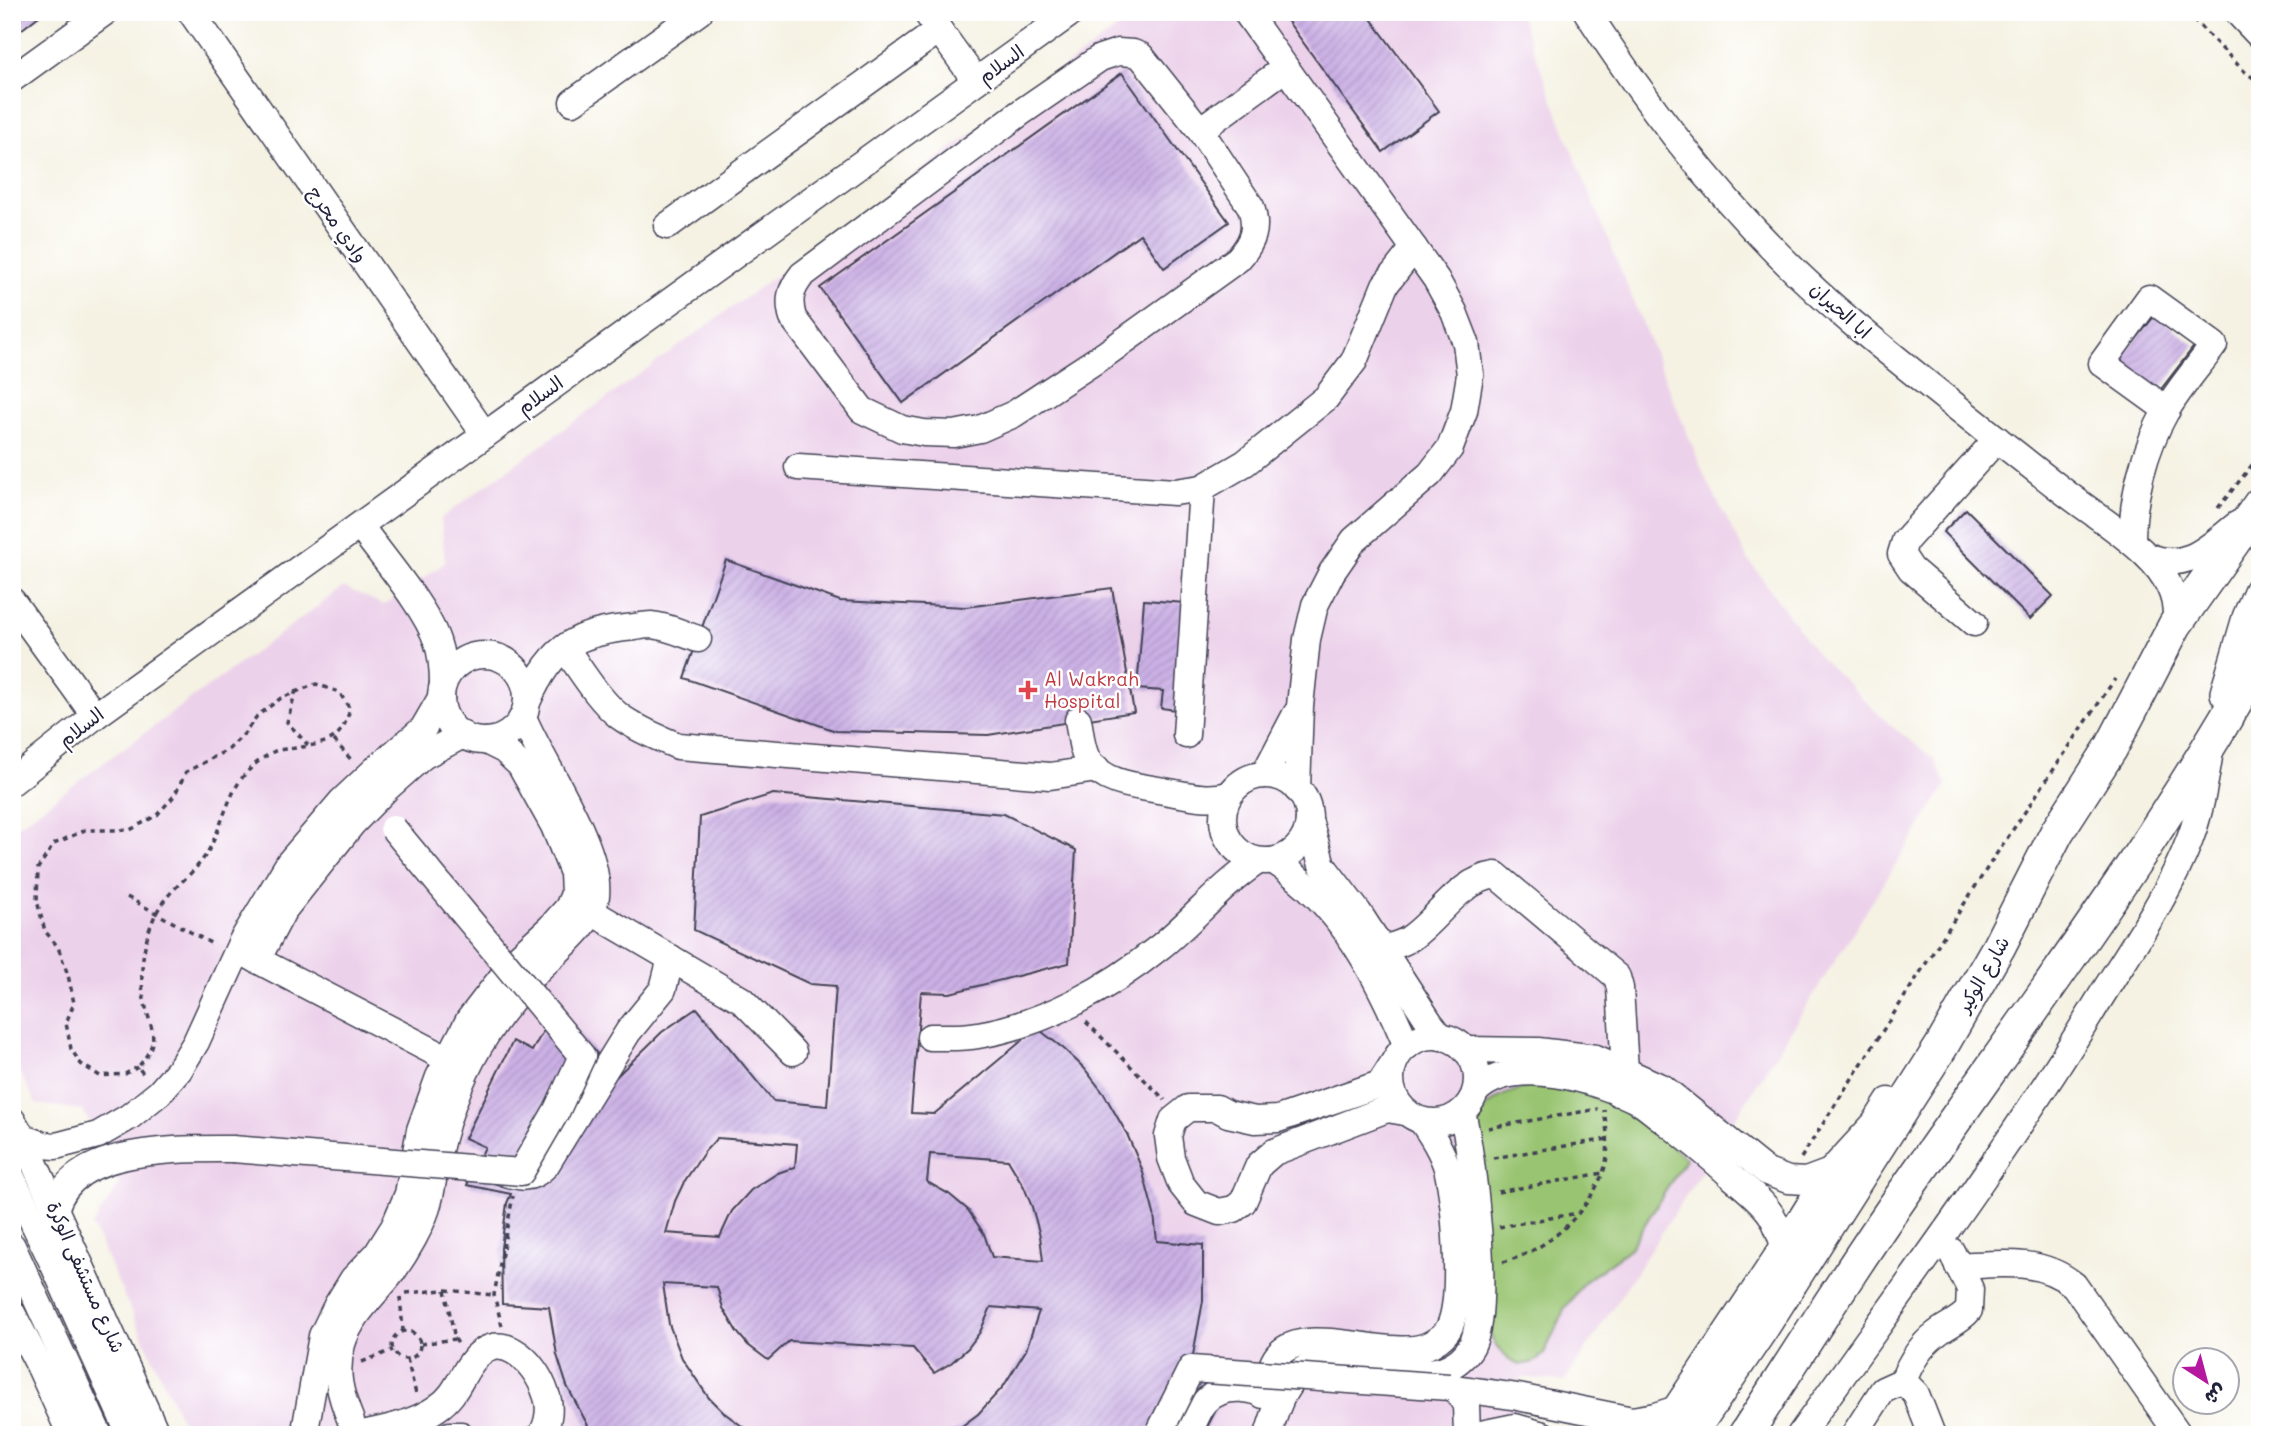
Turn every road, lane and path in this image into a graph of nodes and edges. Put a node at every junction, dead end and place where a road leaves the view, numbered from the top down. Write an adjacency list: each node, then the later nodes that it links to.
1 (105, 12): 12 (street)
2 (191, 12): 20 (street, وادي محرج)
3 (699, 12): 15 (street)
4 (1072, 12): 13 (street, السلام)
5 (1246, 12): 11 (street)
6 (1587, 12): 21 (street, ابا الحيران)
7 (2186, 12): 14 (path)
8 (2242, 12): 10 (main road)
9 (932, 21): 13 (street); 17 (street)
10 (2260, 31)
11 (1284, 69): 16 (street); 18 (street)
12 (12, 79)
13 (976, 81): 20 (street, السلام)
14 (2260, 83)
15 (573, 102)
16 (1200, 130): 16 (street)
17 (667, 226)
18 (1414, 248): 24 (street); 41 (street)
19 (2166, 410): 28 (street)
20 (485, 435): 27 (street, السلام)
21 (1997, 439): 28 (street, ابا الحيران); 32 (street)
22 (2260, 455): 26 (path)
23 (798, 467): 24 (street)
24 (1202, 488): 45 (street)
25 (2260, 503): 28 (street, ابا الحيران); 33 (main road, شارع الوكير)
26 (2218, 509)
27 (360, 526): 31 (street); 43 (street, السلام)
28 (2140, 549): 33 (street, ابا الحيران)
29 (2260, 592): 47 (main road)
30 (12, 601): 43 (street)
31 (426, 618): 36 (street); 40 (street)
32 (1974, 623)
33 (2175, 625): 72 (main road, شارع الوكير)
34 (696, 645): 35 (street)
35 (560, 651): 36 (street); 42 (street); 50 (street)
36 (493, 657): 40 (street); 42 (street)
37 (2260, 659): 47 (main road)
38 (2119, 673): 94 (path)
39 (296, 690): 48 (path); 49 (path); 77 (path)
40 (442, 691): 46 (street); 52 (street)
41 (1300, 706): 51 (street); 55 (street)
42 (525, 708): 46 (street); 64 (street)
43 (95, 716): 53 (street, السلام)
44 (1084, 720): 50 (street)
45 (1186, 736)
46 (474, 738): 58 (street); 76 (street)
47 (2215, 739): 99 (street); 142 (main road)
48 (334, 740): 49 (path); 52 (path)
49 (309, 746): 65 (path)
50 (1097, 769): 54 (street)
51 (1264, 775): 55 (street); 56 (street)
52 (366, 777): 57 (street)
53 (12, 782)
54 (1146, 789): 56 (street); 60 (street)
55 (1297, 789): 59 (street)
56 (1229, 795): 60 (street)
57 (342, 801): 58 (street); 67 (street)
58 (371, 804): 67 (street); 88 (street, bridge)
59 (1309, 820): 61 (street); 66 (street)
60 (1229, 840): 61 (street); 62 (street)
61 (1266, 861): 62 (street); 75 (street)
62 (1219, 892): 69 (street)
63 (127, 897): 65 (path)
64 (590, 911): 68 (street); 76 (street)
65 (157, 914): 67 (path); 77 (path)
66 (1383, 949): 71 (street); 79 (street)
67 (243, 955): 76 (street); 80 (street)
68 (671, 958): 74 (street); 92 (street)
69 (1063, 1008): 70 (street); 81 (path)
70 (930, 1037)
71 (1441, 1037): 73 (street); 75 (street)
72 (1941, 1047): 90 (street); 124 (main road, شارع الوكير)
73 (1465, 1050): 79 (street); 82 (street)
74 (793, 1052)
75 (1400, 1054): 81 (street); 84 (street)
76 (458, 1064): 87 (street)
77 (138, 1067): 80 (path)
78 (1591, 1083): 79 (street); 79 (path); 82 (street)
79 (1615, 1090): 82 (path); 86 (path); 94 (street); 101 (street)
80 (159, 1093): 83 (street)
81 (1188, 1108): 84 (street)
82 (1468, 1112): 84 (street); 89 (street)
83 (129, 1117): 85 (street); 88 (street)
84 (1413, 1117): 122 (street)
85 (18, 1129): 96 (street, شارع مستشفى الوكرة)
86 (1608, 1139): 89 (path); 91 (path)
87 (429, 1143): 92 (street); 108 (street); 125 (street)
88 (144, 1152): 96 (street)
89 (1471, 1161): 95 (street)
90 (1829, 1172): 94 (street); 101 (street)
91 (1603, 1173): 95 (path); 97 (path)
92 (517, 1177): 107 (path)
93 (12, 1178): 102 (street, شارع مستشفى الوكرة)
94 (1788, 1180)
95 (1474, 1197): 98 (street)
96 (55, 1208): 102 (street); 130 (street, شارع مستشفى الوكرة)
97 (1580, 1213): 98 (path); 104 (path)
98 (1477, 1231): 104 (street)
99 (1944, 1235): 103 (street); 143 (street)
100 (12, 1246): 128 (street)
101 (1784, 1246): 124 (street)
102 (52, 1261): 129 (street, شارع مستشفى الوكرة)
103 (1958, 1266): 120 (street); 146 (street)
104 (1480, 1268): 122 (street)
105 (445, 1290): 106 (path); 107 (path); 111 (path)
106 (400, 1294): 108 (path); 110 (path)
107 (494, 1295): 113 (path)
108 (371, 1296): 119 (street)
109 (12, 1313): 118 (street)
110 (403, 1330): 112 (path); 114 (path)
111 (455, 1339): 112 (path); 117 (path)
112 (421, 1343): 116 (path)
113 (508, 1348): 117 (street); 133 (street)
114 (393, 1350): 116 (path); 119 (path)
115 (12, 1352): 118 (street)
116 (407, 1359): 123 (path)
117 (470, 1364): 123 (street)
118 (39, 1365): 127 (street)
119 (338, 1372): 126 (street)
120 (1903, 1381): 144 (street); 145 (street)
121 (1451, 1387): 124 (street); 134 (street, bridge); 138 (street)
122 (1271, 1396): 135 (street); 136 (street); 137 (street)
123 (422, 1417): 126 (street)
124 (1683, 1422): 141 (street)
125 (302, 1430): 126 (street)
126 (362, 1430)
127 (71, 1435)
128 (99, 1435)
129 (130, 1435)
130 (157, 1435)
131 (450, 1435): 132 (street)
132 (461, 1435)
133 (541, 1435)
134 (1158, 1435)
135 (1188, 1435)
136 (1250, 1435)
137 (1268, 1435)
138 (1467, 1435)
139 (1476, 1435): 140 (street)
140 (1543, 1435)
141 (1658, 1435)
142 (1745, 1435)
143 (1800, 1435)
144 (1854, 1435)
145 (1932, 1435)
146 (2179, 1435)

